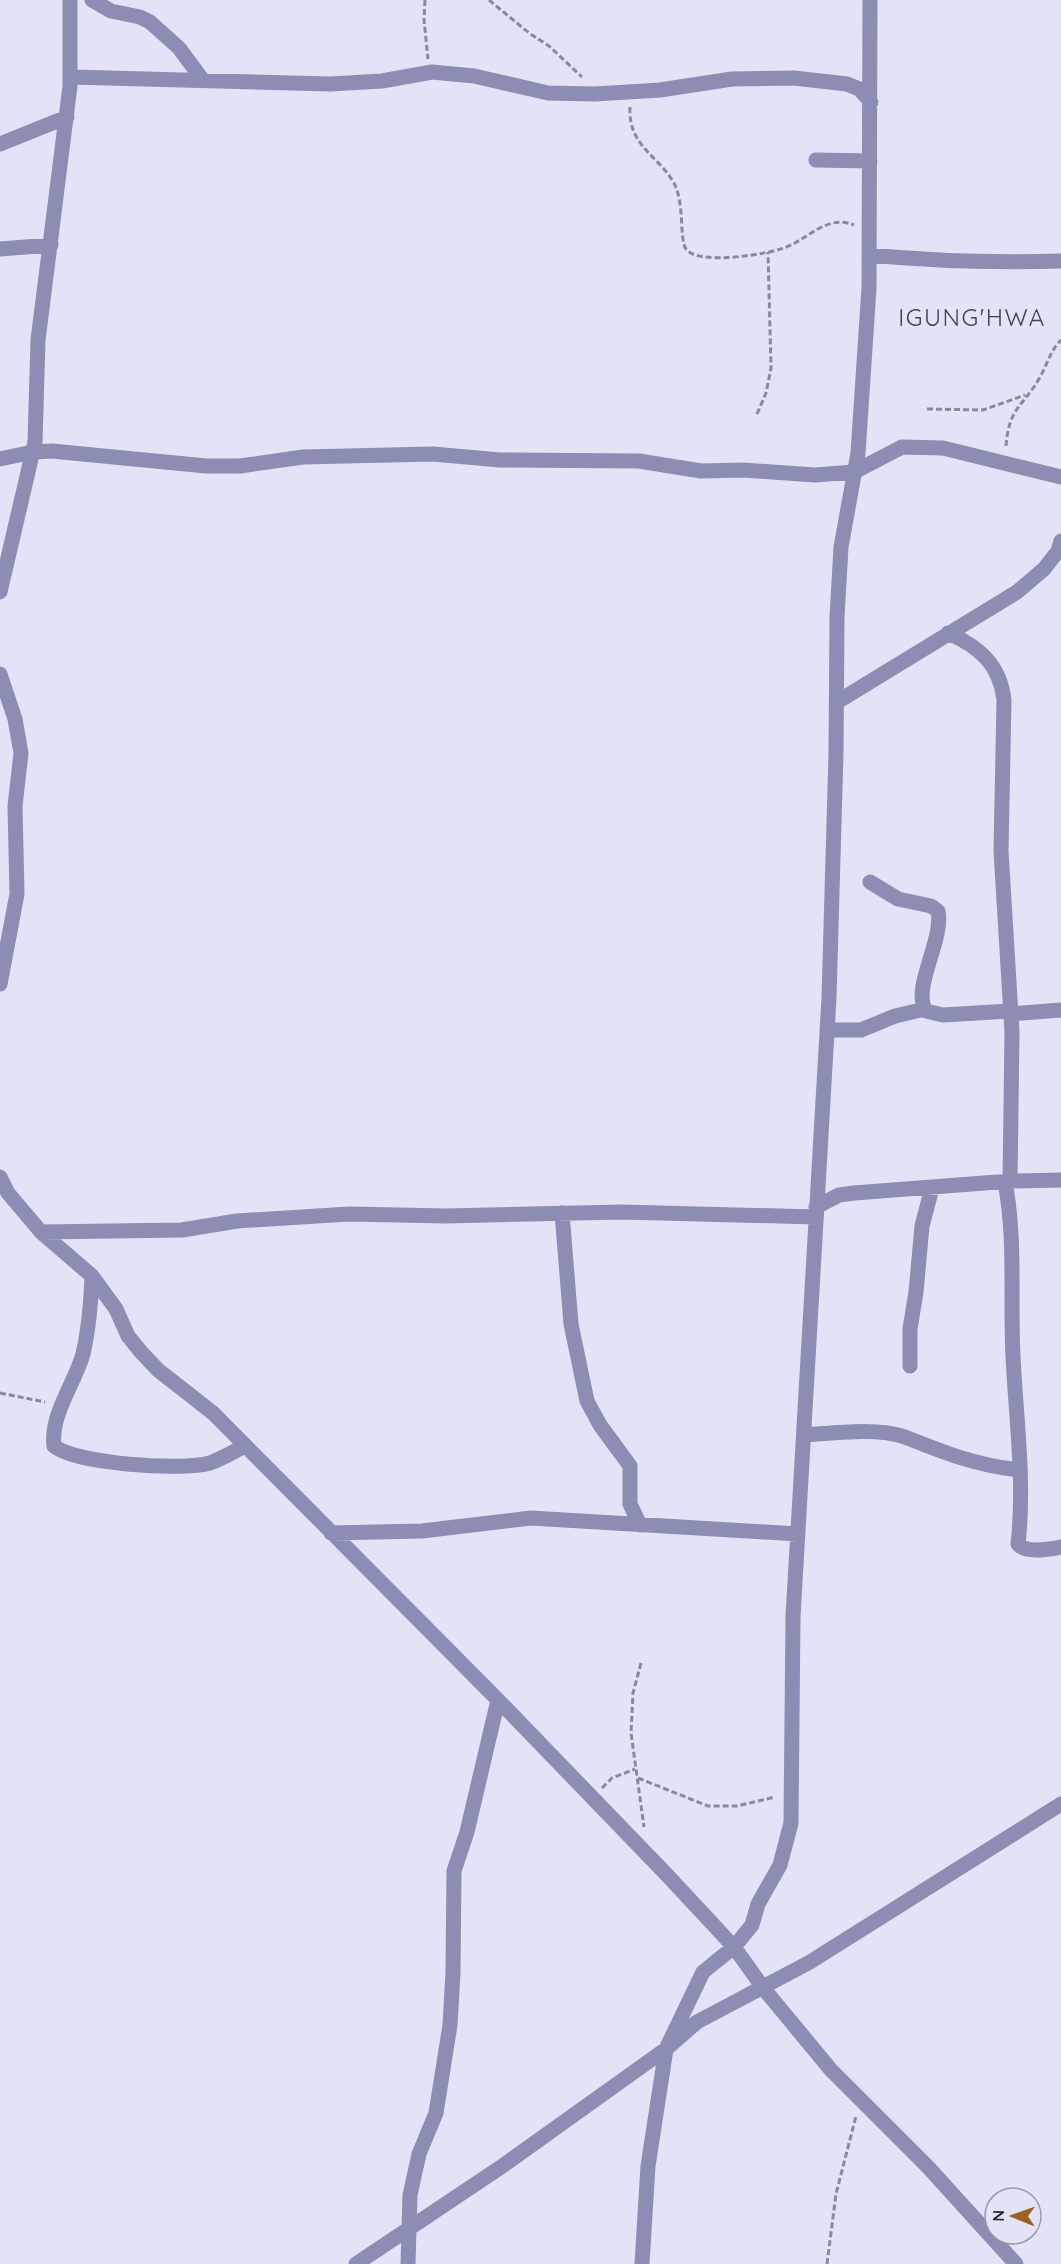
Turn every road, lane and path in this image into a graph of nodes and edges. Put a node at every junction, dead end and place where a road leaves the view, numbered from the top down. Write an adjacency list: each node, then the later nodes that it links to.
1 (70, 0): 7 (street)
2 (92, 0): 8 (street)
3 (425, 0): 6 (path)
4 (489, 0): 10 (path)
5 (870, 0): 11 (street)
6 (432, 72): 8 (street); 10 (street)
7 (70, 77): 8 (street); 12 (street)
8 (202, 79)
9 (636, 92): 10 (street); 11 (street); 19 (path)
10 (602, 93)
11 (871, 102): 15 (street)
12 (67, 117): 13 (street); 17 (street)
13 (0, 144)
14 (816, 160): 15 (street)
15 (870, 161): 16 (street)
16 (869, 234): 19 (path); 20 (street)
17 (51, 245): 18 (street); 26 (street)
18 (0, 249)
19 (768, 252): 25 (path)
20 (869, 255): 21 (street); 29 (street)
21 (1061, 261)
22 (1061, 340): 23 (path)
23 (1026, 395): 24 (path); 28 (path)
24 (927, 409)
25 (757, 414)
26 (33, 452): 27 (street); 29 (street); 33 (street)
27 (0, 459)
28 (1005, 463): 29 (street); 30 (street)
29 (854, 472): 37 (street)
30 (1059, 477): 31 (street)
31 (1061, 492)
32 (1061, 541): 35 (street)
33 (6, 543): 34 (street)
34 (0, 592)
35 (948, 633): 37 (street); 42 (street)
36 (0, 674): 39 (street)
37 (837, 702): 43 (street)
38 (870, 882): 40 (street)
39 (0, 984)
40 (925, 1010): 42 (street); 43 (street)
41 (1061, 1011): 42 (street)
42 (1010, 1012): 46 (street)
43 (826, 1030): 48 (street)
44 (0, 1178): 50 (street)
45 (1061, 1180): 46 (street)
46 (1007, 1181): 47 (street); 57 (street)
47 (932, 1188): 48 (street); 52 (street)
48 (816, 1212): 49 (street); 55 (street)
49 (562, 1213): 50 (street); 58 (street)
50 (41, 1232): 51 (street)
51 (92, 1276): 54 (street); 56 (street)
52 (910, 1366)
53 (0, 1393): 54 (path)
54 (62, 1406): 56 (street)
55 (804, 1435): 57 (street); 60 (street)
56 (243, 1447): 59 (street)
57 (1019, 1470): 61 (street)
58 (640, 1525): 59 (street); 60 (street)
59 (331, 1533): 63 (street)
60 (798, 1534): 67 (street)
61 (1061, 1547)
62 (641, 1663): 64 (path)
63 (498, 1700): 66 (street); 74 (street)
64 (635, 1769): 65 (path); 66 (path)
65 (637, 1778): 67 (path); 69 (path)
66 (592, 1797): 69 (street)
67 (792, 1797): 70 (street)
68 (1061, 1804): 71 (street)
69 (645, 1853): 70 (street)
70 (734, 1947): 71 (street); 72 (street)
71 (764, 1989): 72 (street); 73 (street)
72 (666, 2049): 74 (street); 77 (street)
73 (862, 2100): 78 (path); 79 (street)
74 (408, 2230): 75 (street); 76 (street)
75 (356, 2264)
76 (408, 2264)
77 (642, 2264)
78 (827, 2264)
79 (1016, 2264)

